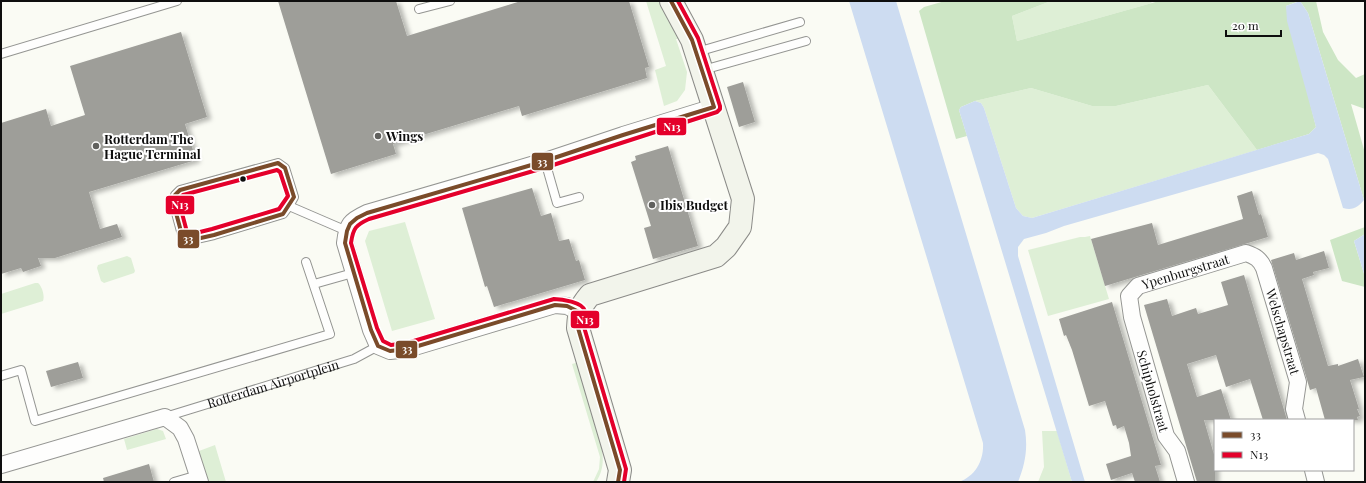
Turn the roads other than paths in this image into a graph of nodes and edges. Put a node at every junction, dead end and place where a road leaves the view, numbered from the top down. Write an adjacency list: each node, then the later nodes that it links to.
1 (176, 1): 7 (lane)
2 (671, 1): 8 (main road)
3 (444, 2): 4 (lane)
4 (419, 9)
5 (800, 22): 8 (lane)
6 (806, 41): 8 (lane)
7 (1, 54)
8 (699, 61): 9 (main road)
9 (714, 107): 10 (street); 19 (main road)
10 (545, 160): 11 (lane); 13 (street)
11 (579, 197)
12 (289, 206): 12 (lane); 13 (lane)
13 (346, 231): 16 (street)
14 (1246, 253): 18 (street, Ypenburgstraat); 23 (street, Welschapstraat)
15 (306, 262): 17 (lane)
16 (353, 273): 17 (lane); 20 (street)
17 (314, 284): 21 (lane)
18 (1129, 296): 29 (street, Schipholstraat)
19 (579, 312): 20 (street); 28 (main road)
20 (378, 346): 22 (lane, Rotterdam Airportplein)
21 (1, 376)
22 (165, 417): 24 (street, Rotterdam Airportplein); 26 (street)
23 (1297, 419)
24 (1, 465)
25 (1313, 471): 30 (street)
26 (199, 479): 27 (lane)
27 (174, 482)
28 (618, 482)
29 (1186, 482)
30 (1316, 482)

